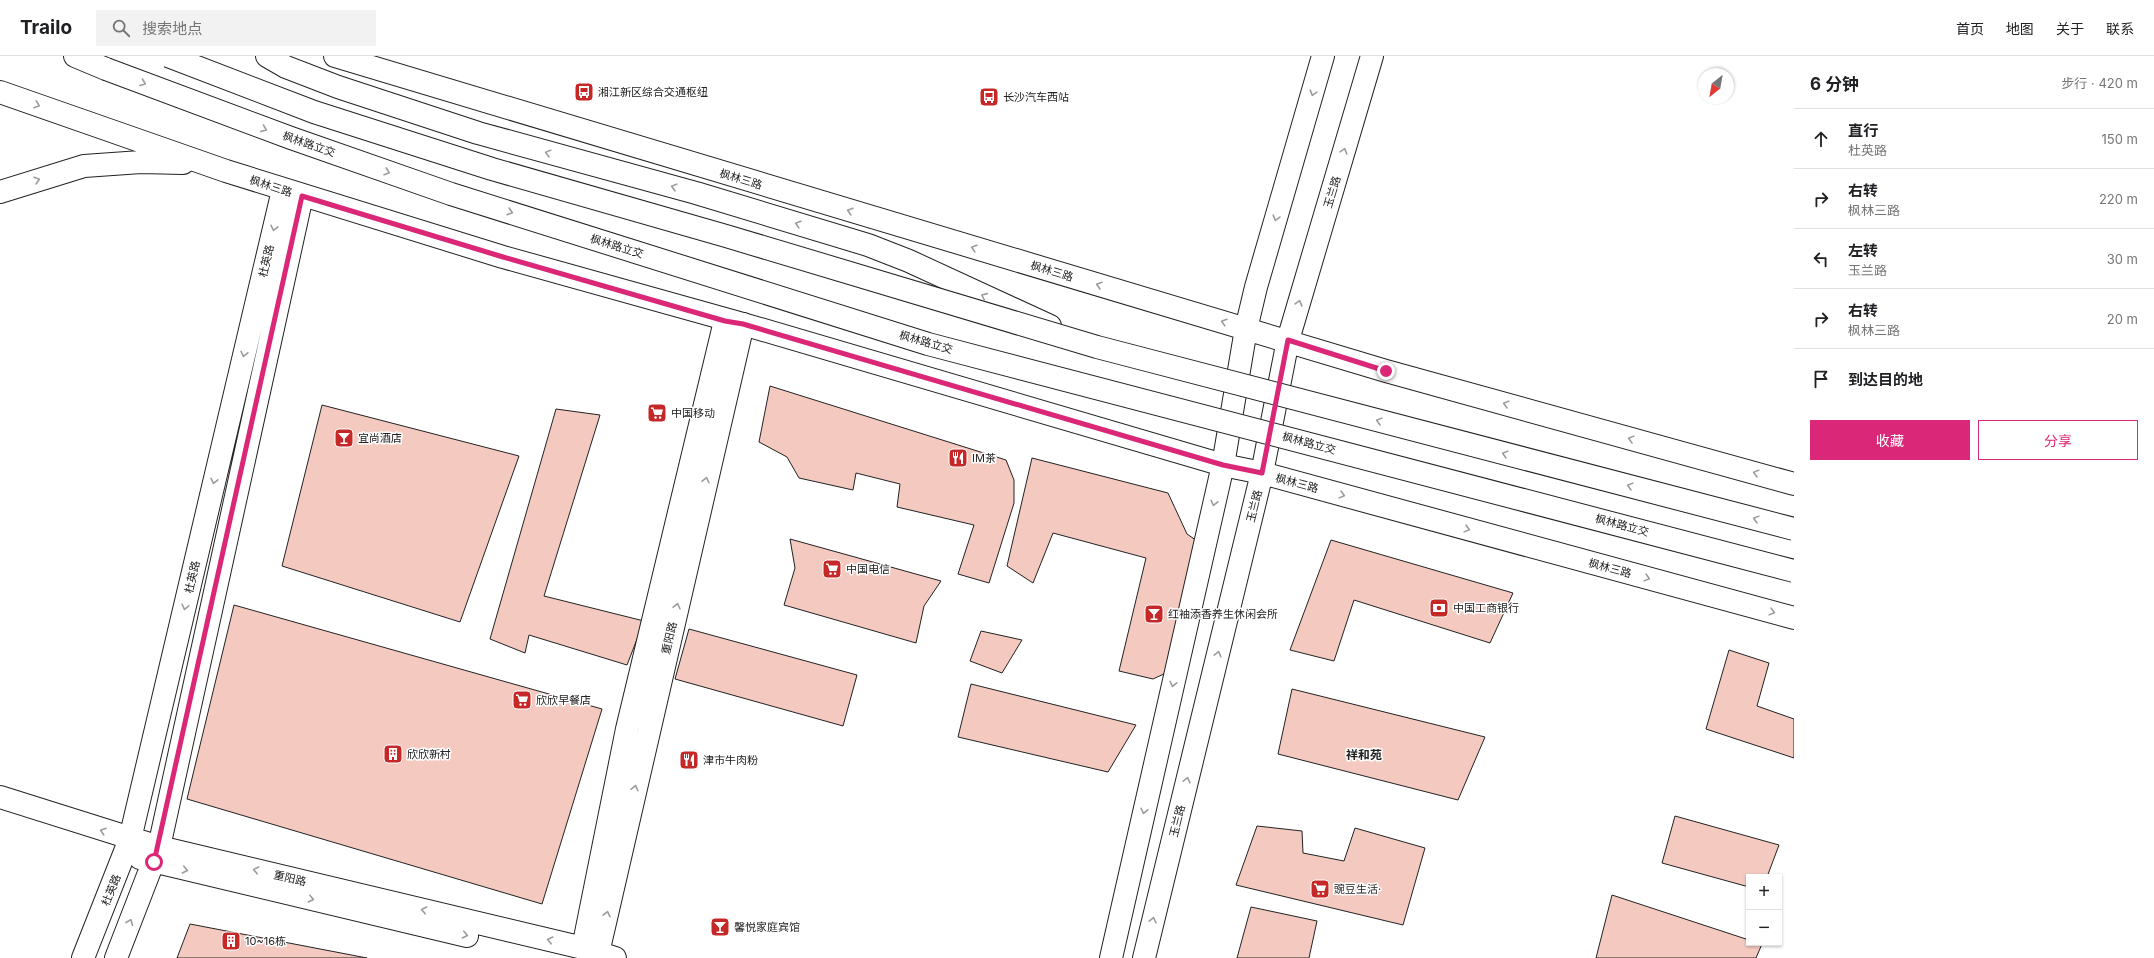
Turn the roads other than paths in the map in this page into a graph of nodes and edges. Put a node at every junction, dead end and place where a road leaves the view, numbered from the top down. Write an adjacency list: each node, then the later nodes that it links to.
1 (75, 56): 20 (main road, 枫林路立交, one-way to 20, bridge)
2 (168, 56): 15 (main road, bridge)
3 (267, 56): 15 (main road, one-way to 3, bridge)
4 (335, 56): 7 (main road, 枫林三路)
5 (1323, 56): 13 (main road, one-way to 13)
6 (1372, 56): 14 (main road, 玉兰路, one-way to 6)
7 (349, 60): 13 (main road, 枫林三路, one-way to 7)
8 (0, 92): 9 (main road, 枫林三路, one-way to 9)
9 (226, 171): 10 (main road, one-way to 9); 11 (main road, 枫林三路)
10 (0, 192)
11 (293, 193): 12 (main road, 枫林三路); 24 (main road, 杜英路, one-way to 24); 25 (main road, 杜英路)
12 (734, 323): 16 (main road, 枫林三路); 26 (main road, 重阳路)
13 (1246, 329): 14 (main road, 枫林三路); 16 (main road)
14 (1288, 340): 17 (main road, 玉兰路); 18 (main road, 枫林三路, one-way to 14)
15 (1097, 347): 19 (main road, one-way to 15, bridge)
16 (1223, 465): 17 (main road, 枫林三路); 30 (main road, one-way to 30)
17 (1262, 473): 21 (main road, 枫林三路, one-way to 21); 31 (main road, 玉兰路, one-way to 17)
18 (1794, 484)
19 (1794, 529)
20 (1794, 571)
21 (1794, 618)
22 (0, 797): 24 (main road, 重阳路, one-way to 22)
23 (0, 813): 24 (main road, 重阳路)
24 (128, 847): 25 (main road, 重阳路); 27 (main road, 杜英路)
25 (156, 855): 26 (main road, 重阳路, one-way to 25); 28 (main road, 杜英路, one-way to 25); 29 (main road, 重阳路, one-way to 29)
26 (599, 953)
27 (83, 958)
28 (116, 958)
29 (561, 958)
30 (1111, 958)
31 (1144, 958)

